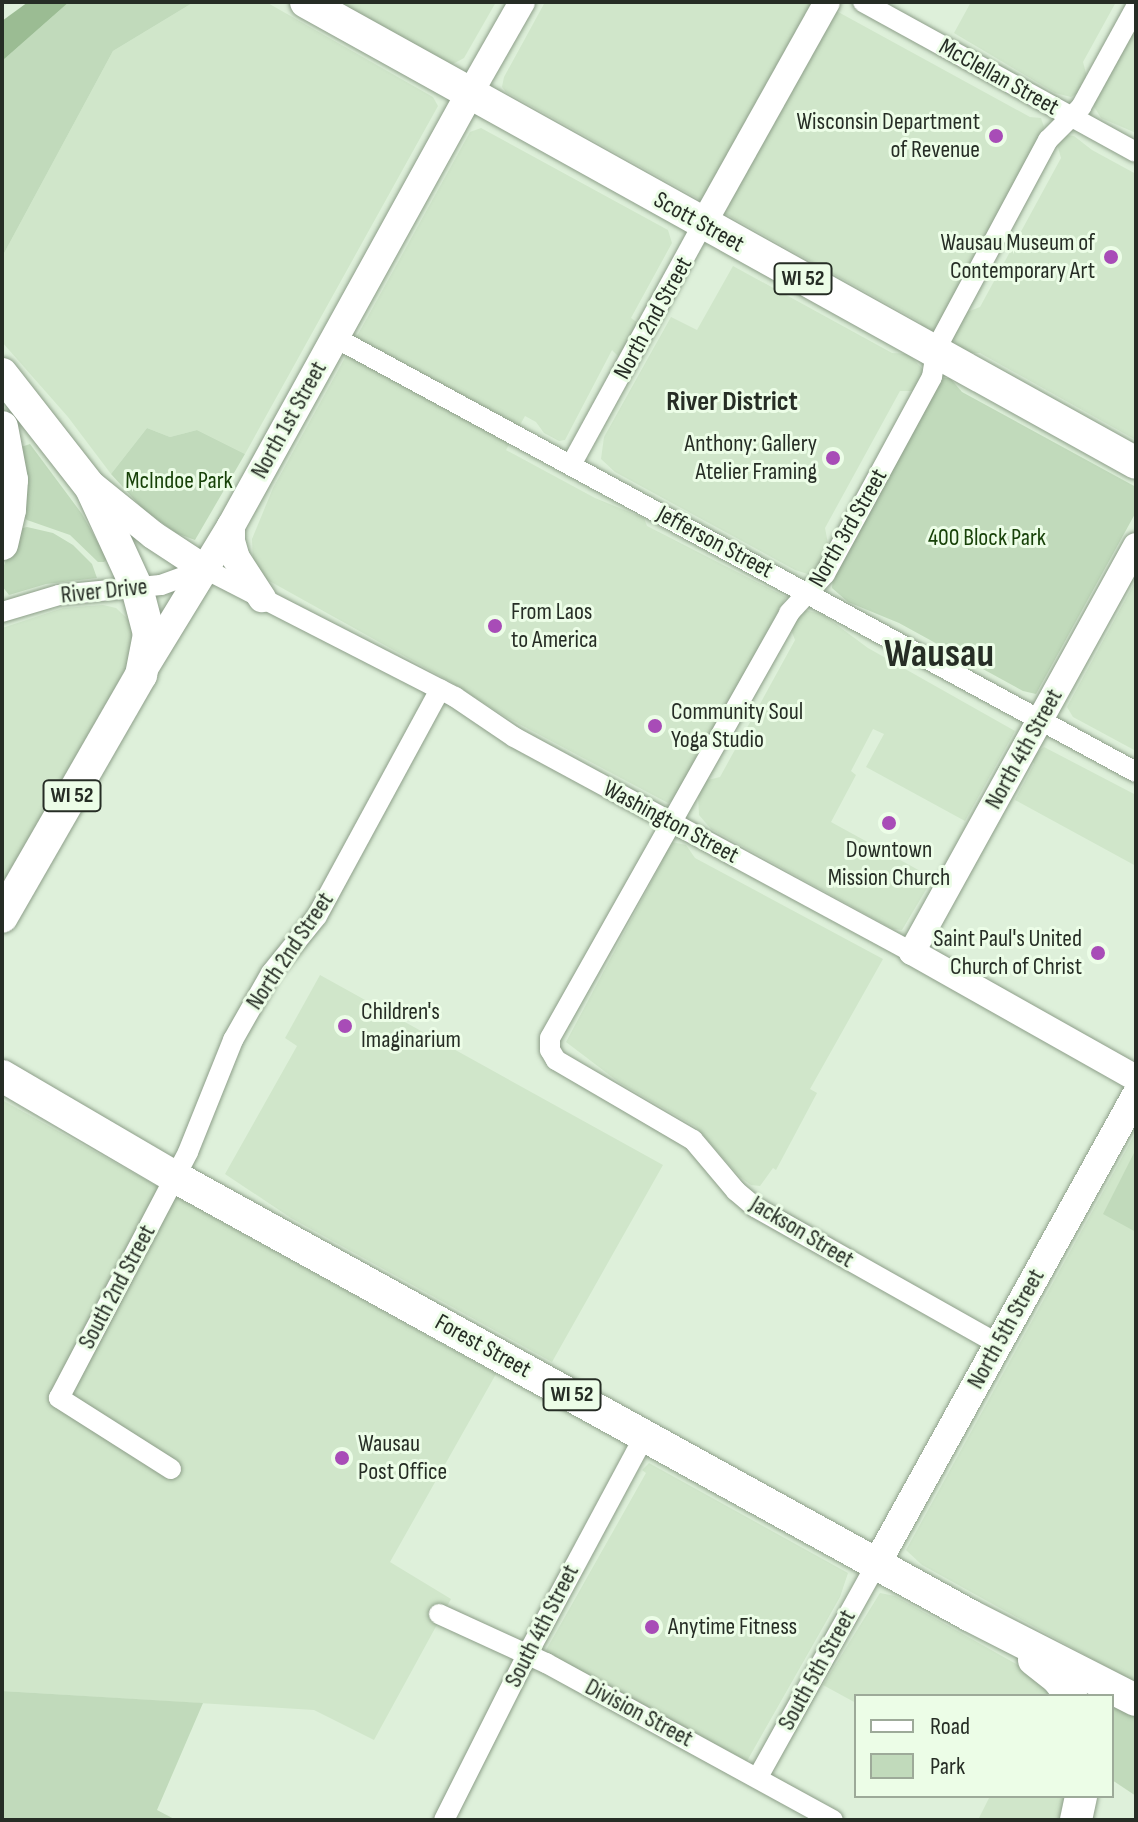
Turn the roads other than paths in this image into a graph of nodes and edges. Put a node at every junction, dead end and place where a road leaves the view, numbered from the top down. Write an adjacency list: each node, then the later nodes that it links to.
1 (306, 2): 6 (main road, Scott Street / WI 52)
2 (522, 2): 6 (street, North 1st Street)
3 (827, 2): 9 (street, North 2nd Street)
4 (863, 2): 7 (street, McClellan Street)
5 (1136, 7): 7 (street, North 3rd Street)
6 (469, 95): 9 (main road, Scott Street / WI 52); 10 (main road, North 1st Street)
7 (1071, 117): 8 (street, McClellan Street); 11 (street, North 3rd Street)
8 (1136, 152)
9 (703, 224): 11 (main road, Scott Street / WI 52); 15 (street, North 2nd Street)
10 (334, 337): 15 (street, Jefferson Street); 17 (main road, North 1st Street)
11 (935, 352): 14 (main road, Scott Street / WI 52); 22 (street, North 3rd Street)
12 (2, 374): 16 (main road, WI 52)
13 (2, 427): 18 (main road)
14 (1136, 463)
15 (571, 465): 22 (street, Jefferson Street)
16 (88, 482): 20 (main road); 21 (main road, WI 52)
17 (231, 526): 20 (main road, North 1st Street); 23 (main road)
18 (2, 544)
19 (1136, 546): 27 (street, North 4th Street)
20 (205, 569): 21 (street, River Drive); 23 (street, Washington Street); 25 (main road, North 1st Street)
21 (137, 588): 24 (street, River Drive); 25 (main road, WI 52)
22 (810, 593): 27 (street, Jefferson Street); 29 (street, North 3rd Street)
23 (262, 598): 26 (street, Washington Street)
24 (2, 612)
25 (141, 675): 30 (main road, North 1st Street / WI 52)
26 (440, 689): 29 (street, Washington Street); 36 (street, North 2nd Street)
27 (1041, 719): 28 (street, Jefferson Street); 31 (street, North 4th Street)
28 (1136, 772)
29 (672, 824): 31 (street, Washington Street); 32 (street, North 3rd Street)
30 (2, 917)
31 (912, 952): 34 (street, Washington Street)
32 (549, 1044): 37 (street, Jackson Street)
33 (2, 1076): 36 (main road, Forest Street / WI 52)
34 (1136, 1078)
35 (1136, 1095): 37 (main road, North 5th Street)
36 (175, 1177): 38 (main road, Forest Street / WI 52); 39 (street, South 2nd Street)
37 (998, 1344): 40 (main road, North 5th Street)
38 (645, 1435): 40 (main road, Forest Street / WI 52); 43 (street, South 4th Street)
39 (171, 1469)
40 (877, 1563): 42 (main road, Forest Street / WI 52); 46 (street, South 5th Street)
41 (439, 1614): 43 (street, Division Street)
42 (969, 1615): 44 (main road); 45 (main road, Forest Street / WI 52)
43 (527, 1655): 46 (street, Division Street); 48 (street, South 4th Street)
44 (1069, 1694)
45 (1136, 1700)
46 (758, 1777): 49 (street, Division Street)
47 (1081, 1798): 50 (main road)
48 (444, 1820)
49 (833, 1820)
50 (1076, 1820)

